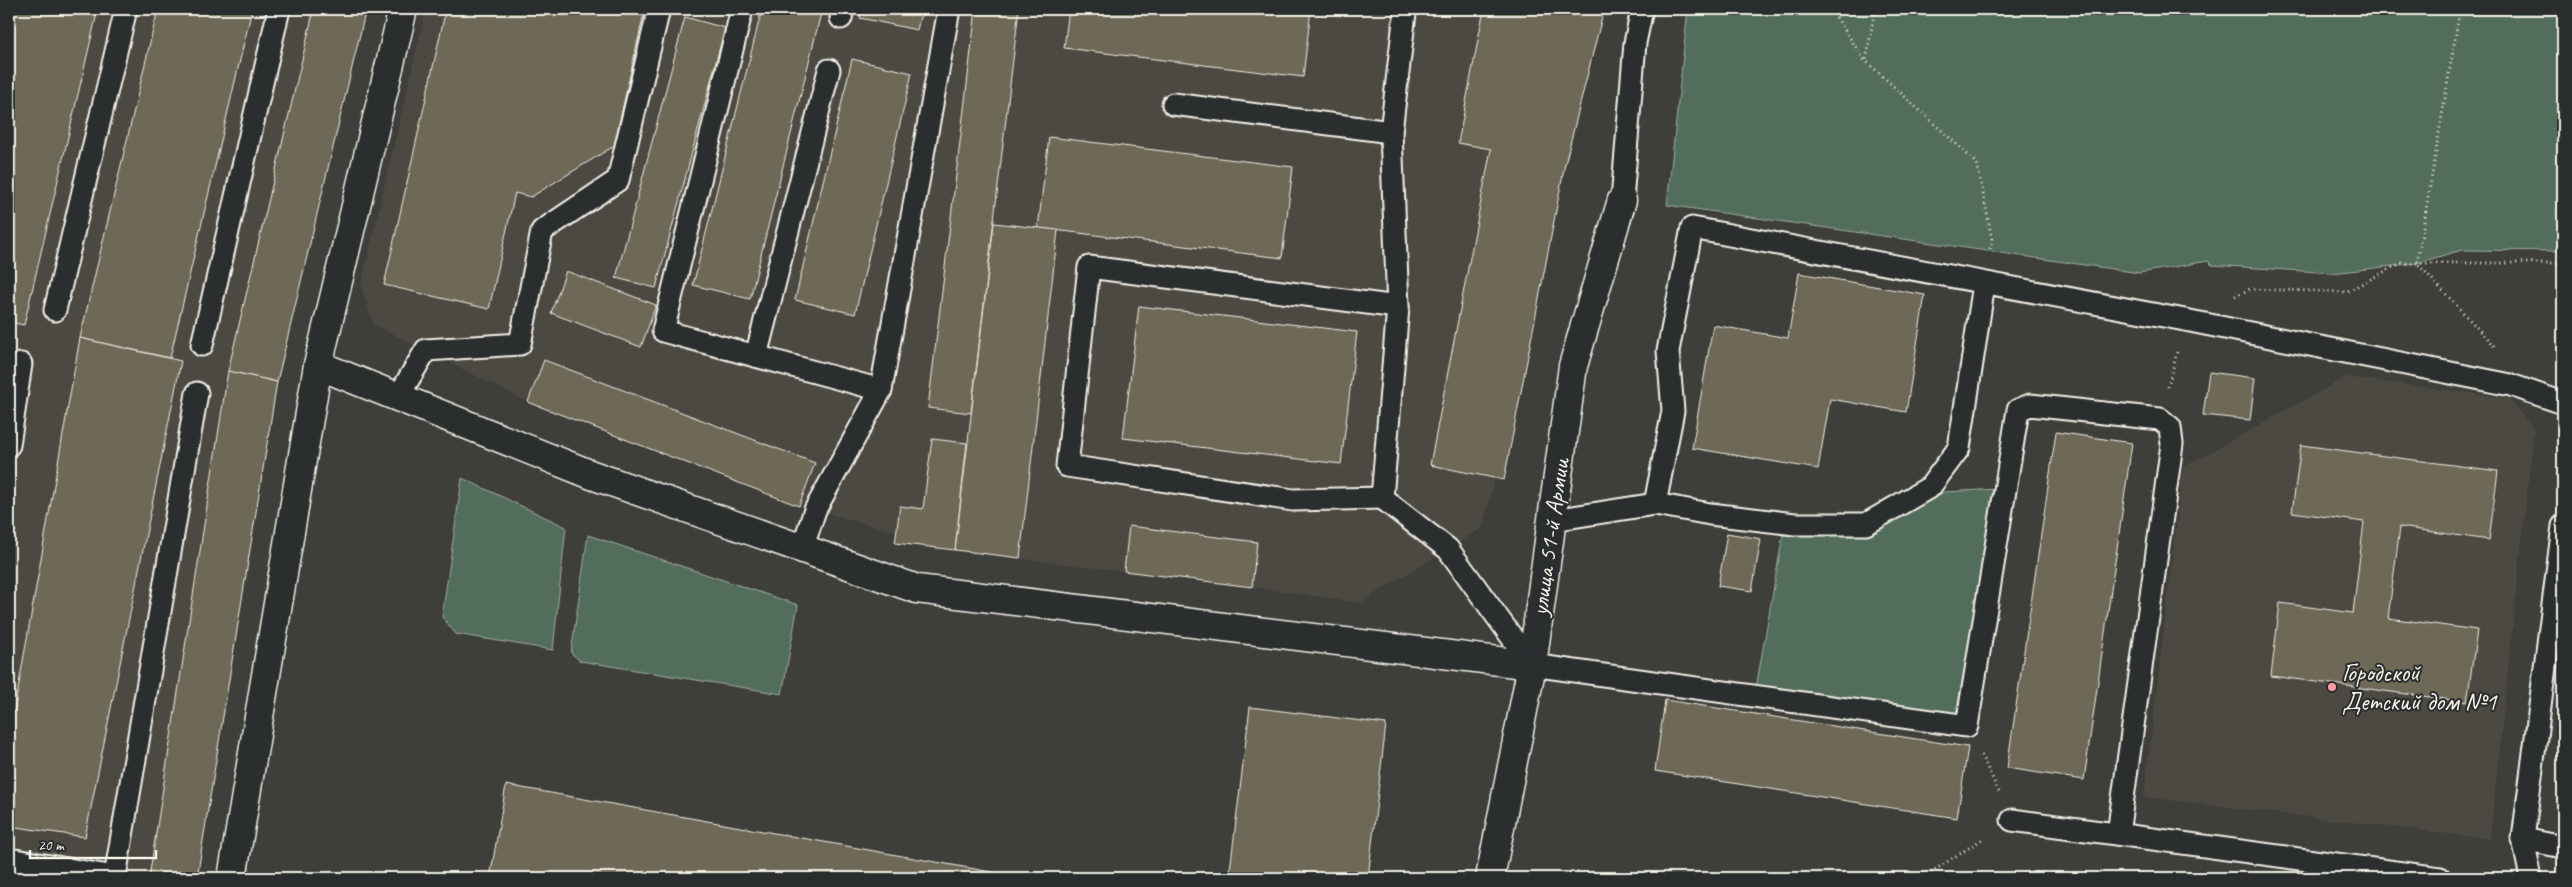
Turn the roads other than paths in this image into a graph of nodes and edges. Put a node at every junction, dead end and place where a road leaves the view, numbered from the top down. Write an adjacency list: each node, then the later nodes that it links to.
1 (126, 9): 15 (lane)
2 (279, 9): 16 (lane)
3 (403, 9): 19 (street)
4 (659, 9): 22 (lane)
5 (742, 9): 17 (lane)
6 (949, 9): 20 (lane)
7 (1642, 9): 12 (lane)
8 (1405, 12): 11 (lane)
9 (829, 70): 17 (lane)
10 (1173, 104): 11 (lane)
11 (1391, 132): 14 (lane)
12 (1622, 200): 27 (street, улица 51-й Армии)
13 (1984, 284): 23 (lane); 26 (lane); 26 (lane)
14 (1398, 307): 25 (lane); 25 (lane)
15 (56, 310)
16 (202, 345)
17 (756, 356): 20 (lane)
18 (21, 364): 24 (lane)
19 (318, 365): 22 (street); 37 (street)
20 (881, 390): 29 (lane)
21 (196, 393): 36 (lane)
22 (398, 397): 29 (street)
23 (2563, 403)
24 (9, 446)
25 (1382, 498): 31 (lane)
26 (1655, 504): 27 (lane)
27 (1553, 520): 31 (street, улица 51-й Армии)
28 (2563, 526): 30 (lane)
29 (802, 549): 31 (street)
30 (2562, 565): 34 (lane)
31 (1532, 666): 33 (lane); 38 (street, улица 51-й Армии)
32 (2012, 820): 33 (lane)
33 (2118, 834): 39 (lane)
34 (2523, 839): 35 (lane); 40 (lane)
35 (2563, 847)
36 (9, 859)
37 (232, 878)
38 (1490, 878)
39 (2440, 878)
40 (2531, 878)

